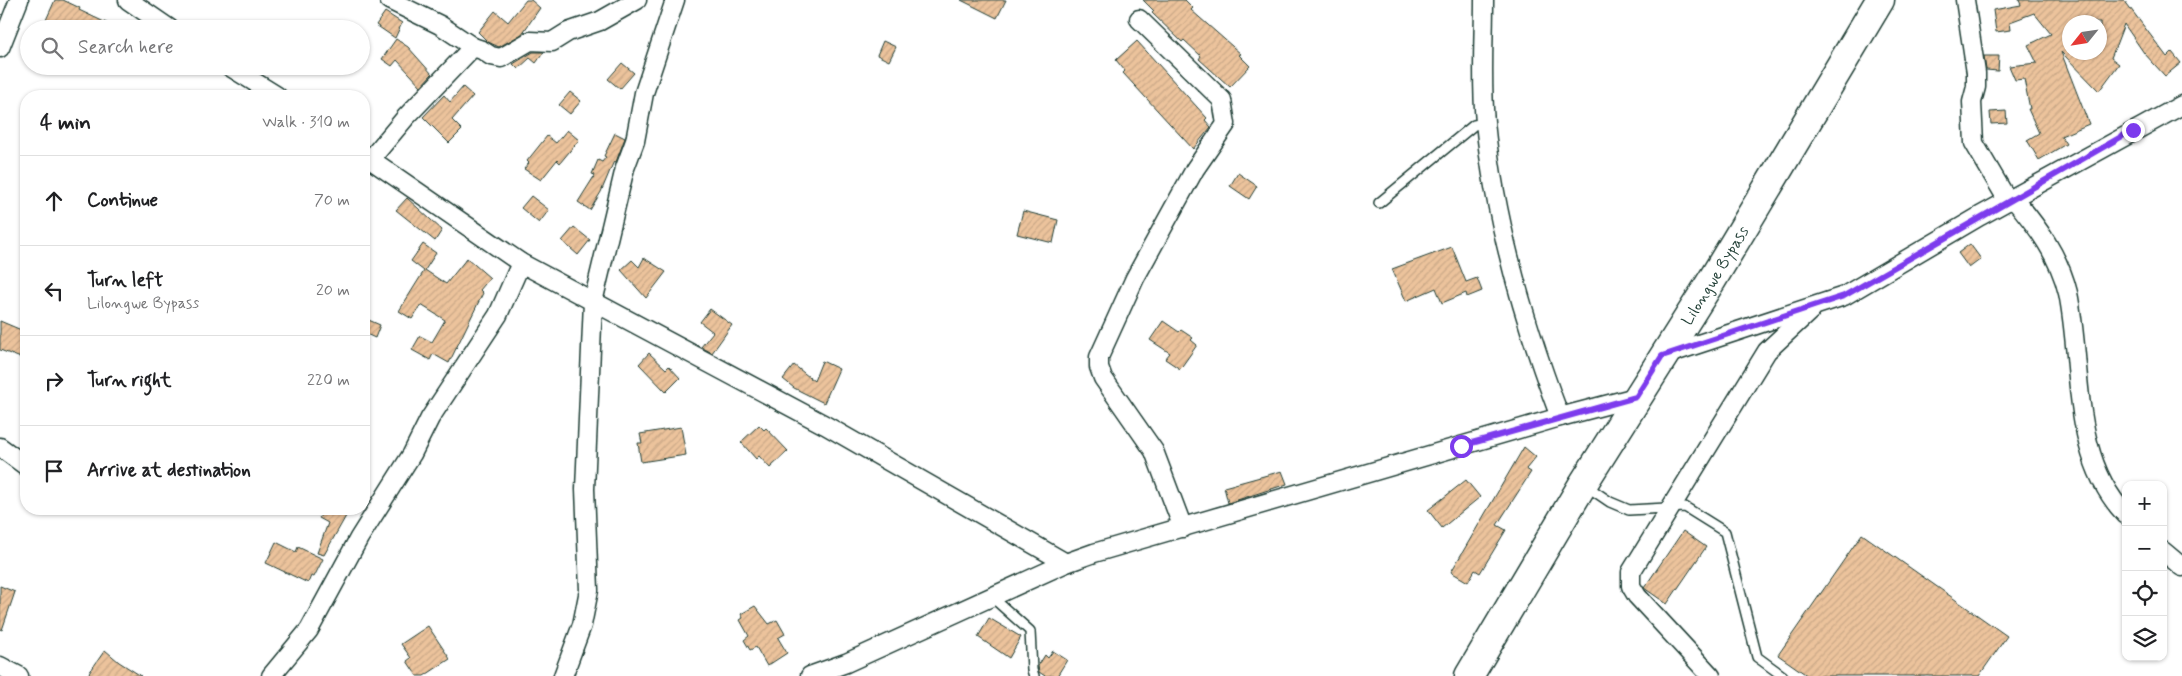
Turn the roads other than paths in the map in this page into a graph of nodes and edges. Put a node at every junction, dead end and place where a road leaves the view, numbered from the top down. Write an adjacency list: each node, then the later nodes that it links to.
1 (19, 0): 12 (street)
2 (128, 0): 10 (street)
3 (388, 0): 11 (street)
4 (637, 0): 11 (street)
5 (1484, 0): 16 (street)
6 (1880, 0): 24 (main road, Lilongwe Bypass)
7 (1965, 0): 19 (street)
8 (668, 2): 22 (street)
9 (1138, 19): 32 (street)
10 (157, 20)
11 (473, 47): 17 (street)
12 (0, 48)
13 (243, 75): 14 (street)
14 (267, 90)
15 (2182, 104): 19 (street)
16 (1485, 122): 20 (lane); 26 (street)
17 (370, 155)
18 (370, 160): 21 (street)
19 (2010, 200): 23 (street); 31 (street)
20 (1380, 203)
21 (521, 263): 22 (street); 39 (street)
22 (593, 302): 34 (street); 40 (street)
23 (1816, 305): 24 (street); 30 (street)
24 (1662, 356): 25 (main road, Lilongwe Bypass)
25 (1636, 397): 26 (street); 29 (main road, Lilongwe Bypass)
26 (1560, 417): 32 (street)
27 (0, 447): 28 (street)
28 (20, 462)
29 (1583, 484): 30 (lane); 43 (main road, Lilongwe Bypass)
30 (1670, 508): 44 (street); 45 (lane)
31 (2122, 510)
32 (1182, 528): 34 (street)
33 (2167, 554): 35 (street)
34 (1066, 563): 36 (street)
35 (2182, 567)
36 (993, 598): 41 (street); 42 (lane)
37 (0, 666): 38 (street)
38 (19, 676)
39 (271, 676)
40 (563, 676)
41 (810, 676)
42 (1034, 676)
43 (1469, 676)
44 (1711, 676)
45 (1783, 676)

